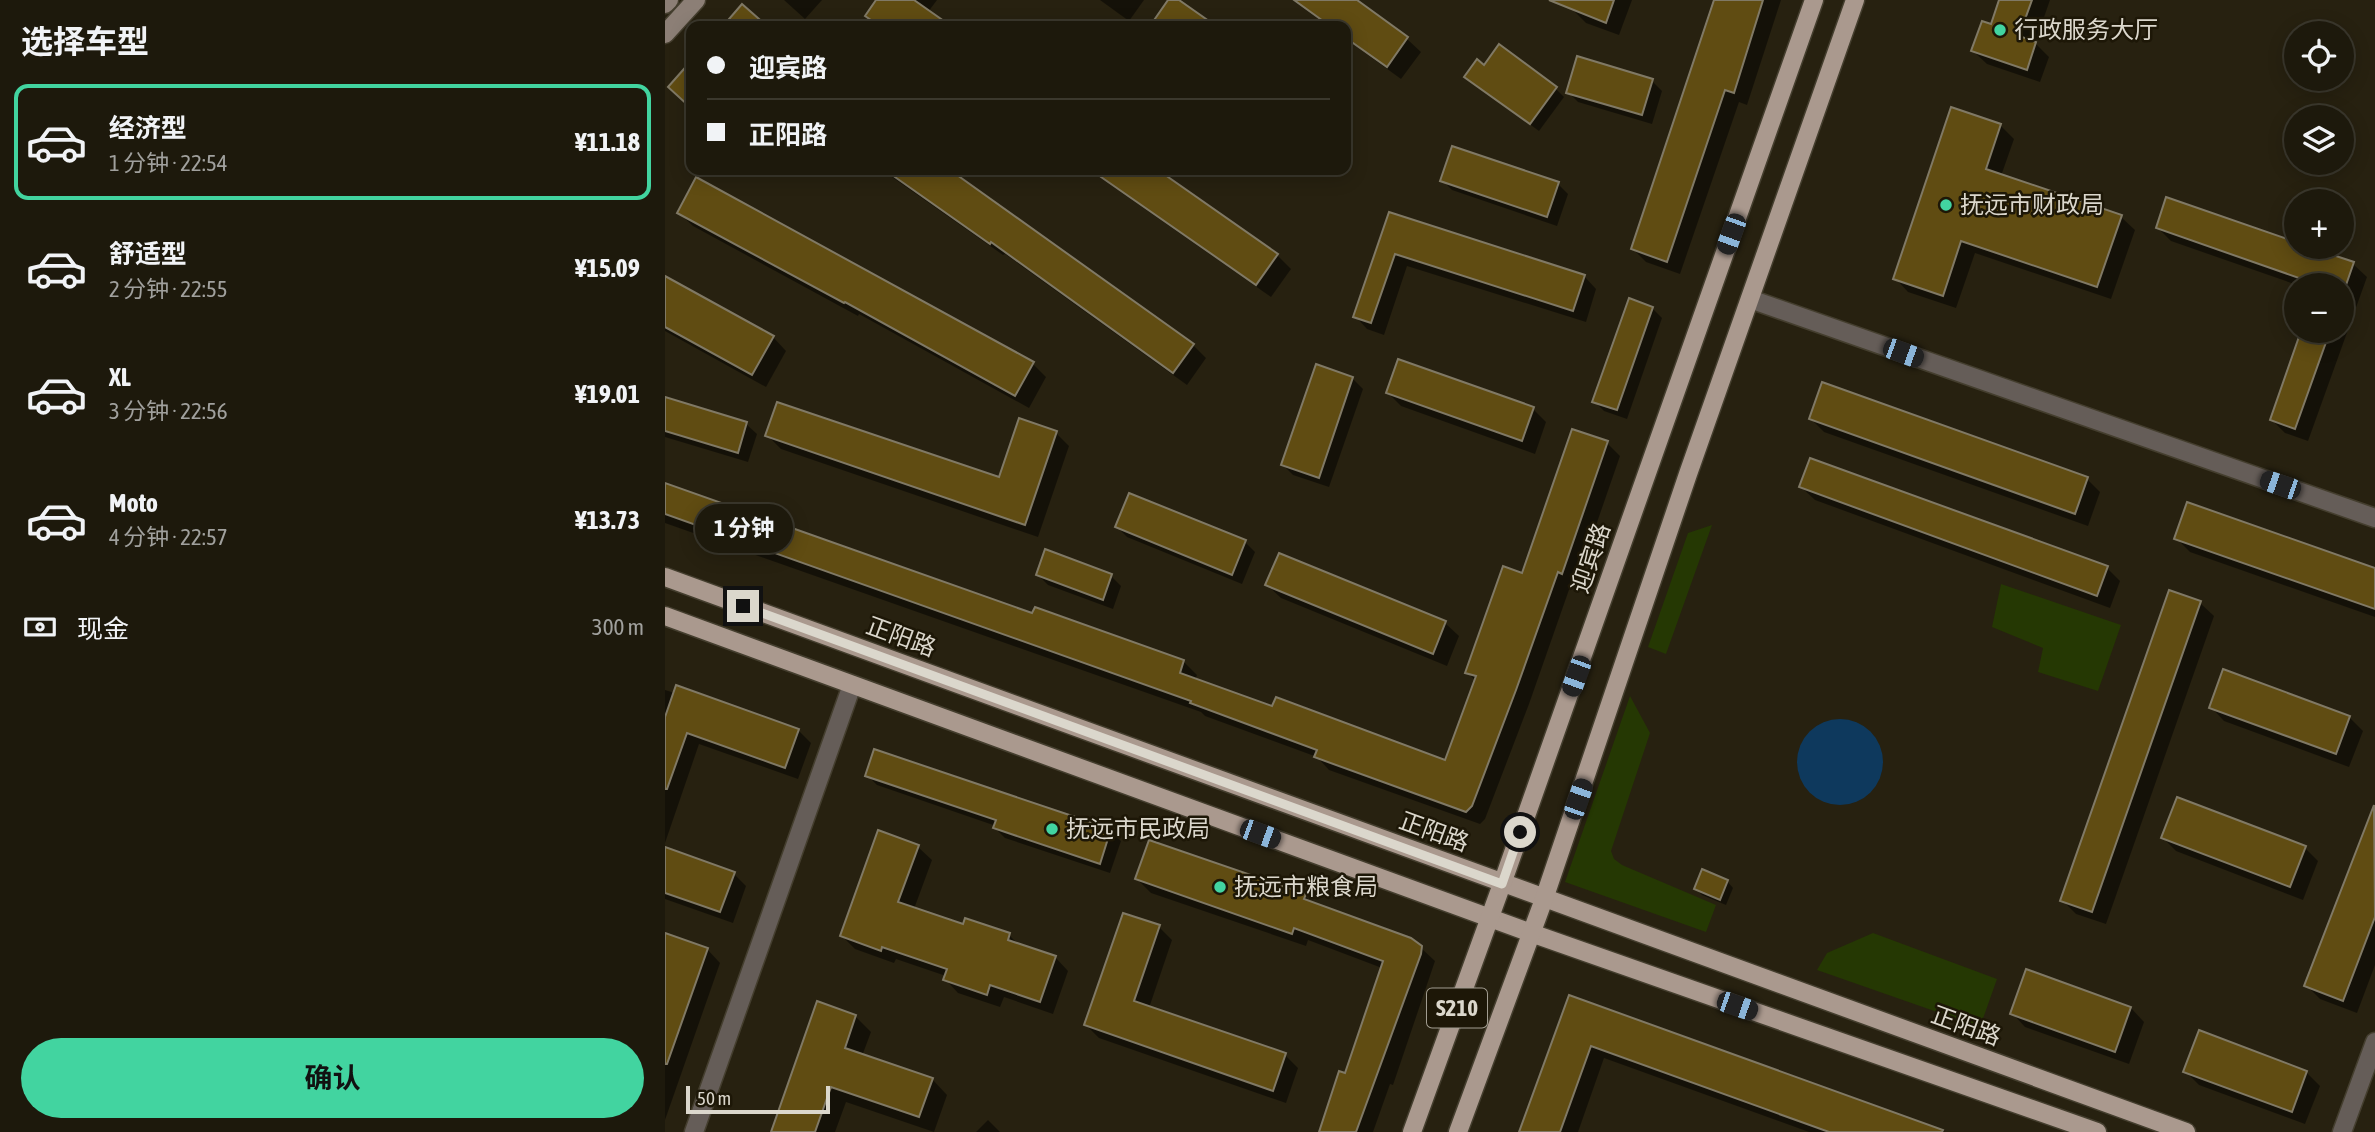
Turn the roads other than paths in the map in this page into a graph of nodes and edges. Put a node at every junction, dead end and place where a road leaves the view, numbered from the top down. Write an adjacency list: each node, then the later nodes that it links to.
1 (669, 0): 5 (main road)
2 (696, 0): 6 (main road)
3 (1814, 0): 12 (main road, 迎宾路)
4 (1855, 0): 7 (main road)
5 (665, 4)
6 (665, 34)
7 (1750, 299): 8 (street); 13 (main road)
8 (2375, 518)
9 (665, 577): 12 (main road, 正阳路)
10 (665, 616): 11 (main road)
11 (852, 685): 14 (main road); 17 (street)
12 (1502, 884): 13 (main road, 正阳路); 14 (main road, 迎宾路 / S210)
13 (1544, 899): 15 (main road, S210); 21 (main road, 正阳路)
14 (1489, 918): 15 (main road); 18 (main road, 迎宾路 / S210)
15 (1531, 933): 19 (main road, S210); 20 (main road)
16 (2375, 1042): 22 (street)
17 (694, 1132)
18 (1412, 1132)
19 (1458, 1132)
20 (2097, 1132)
21 (2186, 1132)
22 (2342, 1132)

